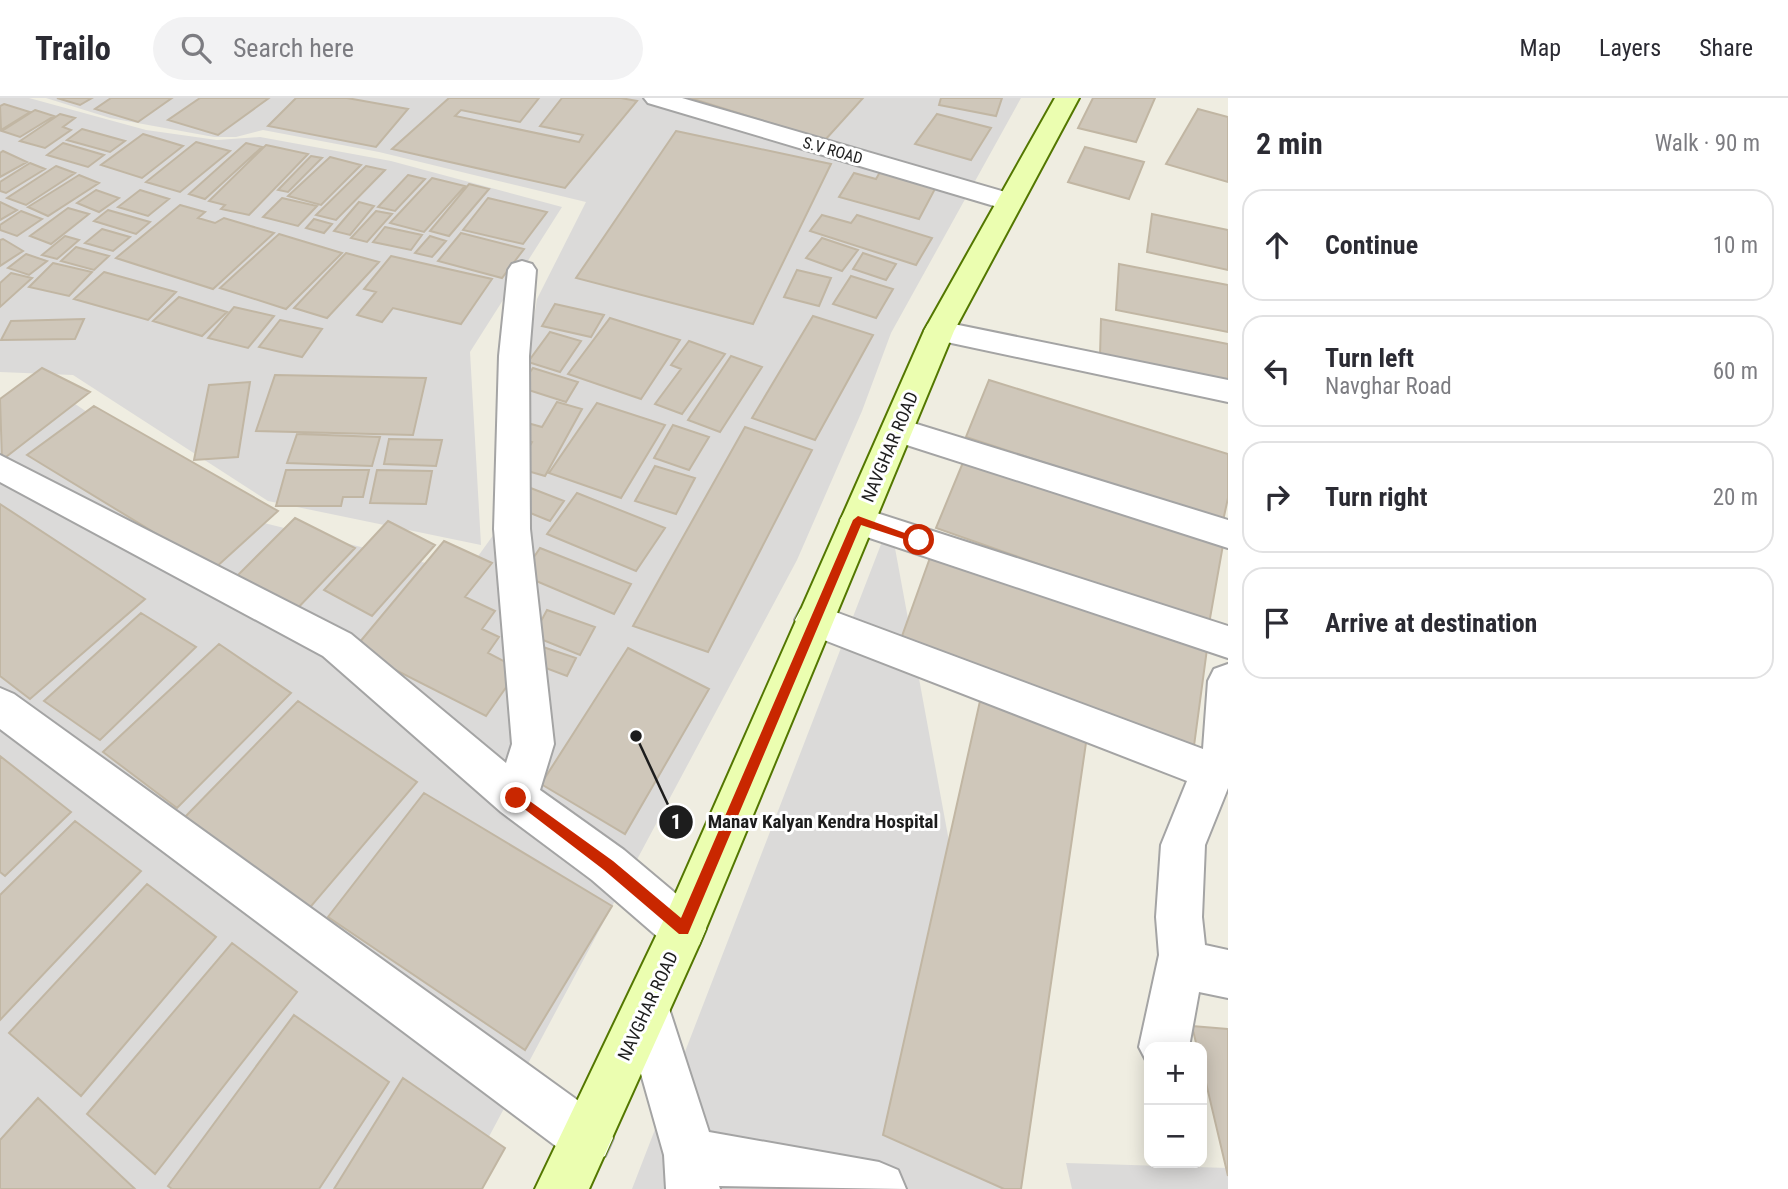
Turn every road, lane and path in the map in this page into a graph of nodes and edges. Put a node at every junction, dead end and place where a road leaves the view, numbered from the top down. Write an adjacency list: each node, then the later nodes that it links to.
1 (656, 98): 3 (street, S.V ROAD)
2 (1067, 98): 3 (main road, NAVGHAR ROAD)
3 (1010, 202): 5 (main road, NAVGHAR ROAD)
4 (522, 270): 16 (street)
5 (939, 331): 6 (street); 7 (main road, NAVGHAR ROAD)
6 (1228, 391)
7 (897, 430): 9 (main road, NAVGHAR ROAD); 10 (street)
8 (0, 467): 16 (street)
9 (858, 520): 11 (main road, NAVGHAR ROAD); 12 (street)
10 (1228, 534)
11 (814, 620): 15 (street); 17 (main road, NAVGHAR ROAD)
12 (1228, 642)
13 (1228, 681): 15 (street)
14 (0, 706): 22 (street)
15 (1213, 772): 18 (street)
16 (516, 798): 17 (street)
17 (683, 929): 20 (main road, NAVGHAR ROAD)
18 (1180, 964): 19 (street); 21 (street)
19 (1228, 974)
20 (647, 1010): 22 (main road, NAVGHAR ROAD); 23 (street)
21 (1165, 1042)
22 (587, 1138): 24 (main road, NAVGHAR ROAD)
23 (691, 1172): 25 (street)
24 (562, 1189)
25 (879, 1189)

